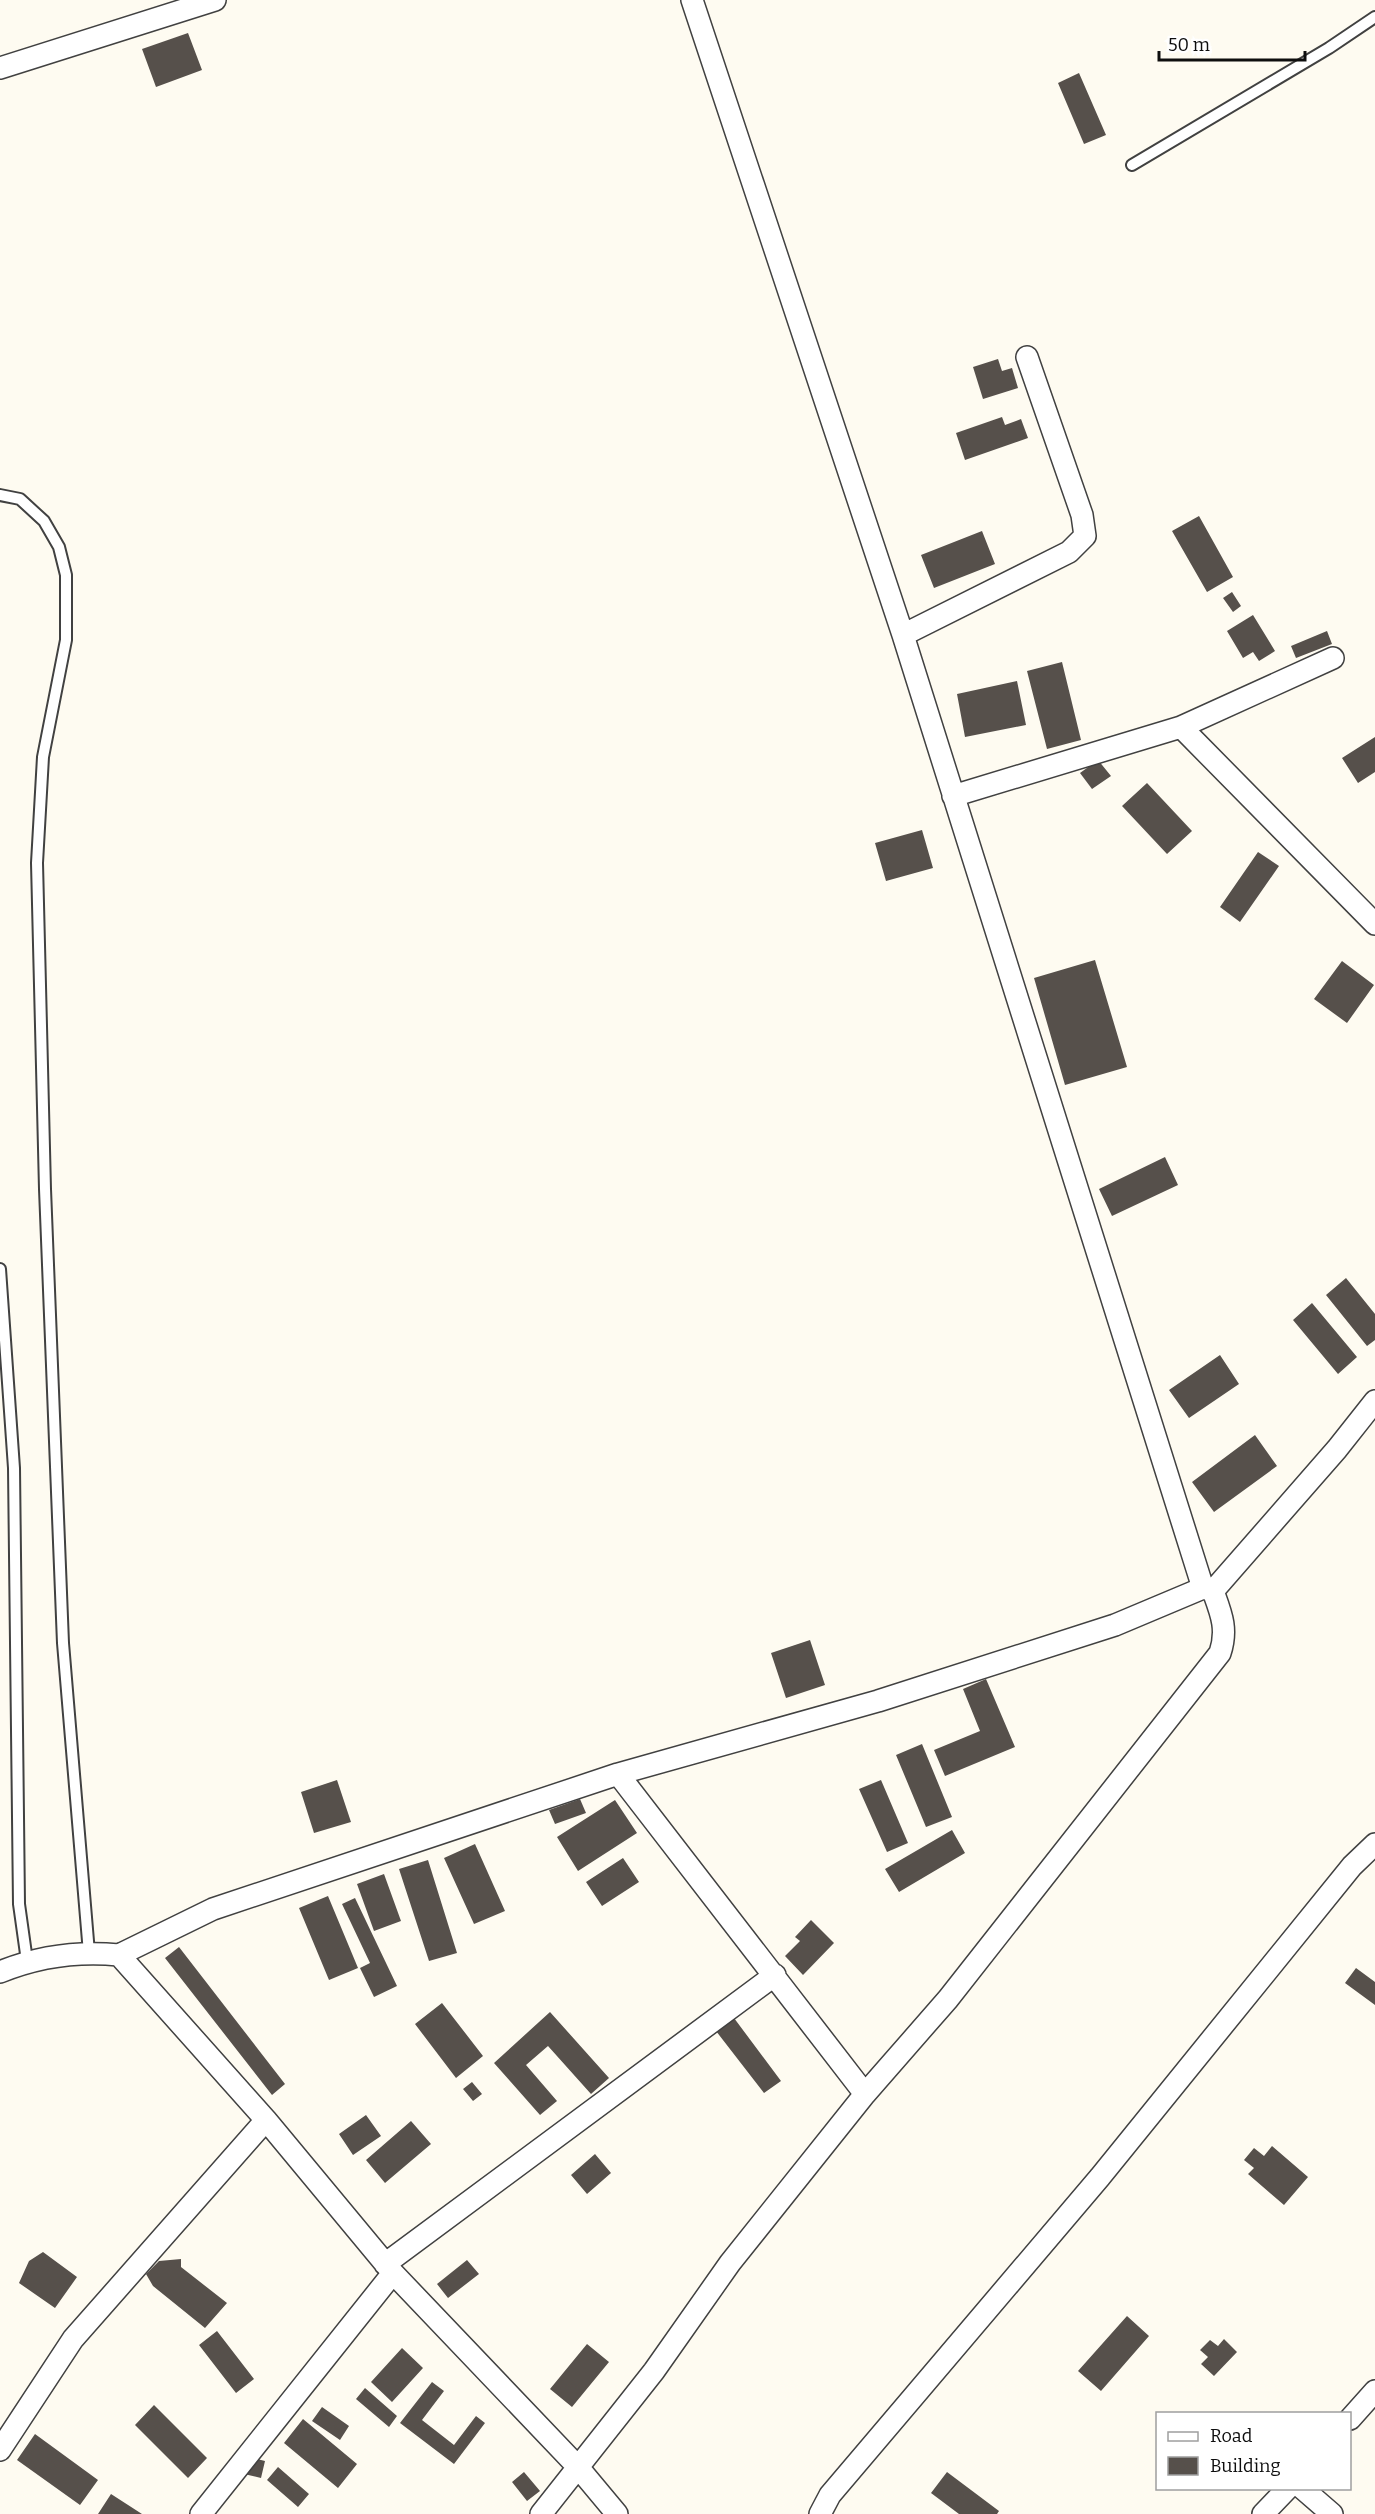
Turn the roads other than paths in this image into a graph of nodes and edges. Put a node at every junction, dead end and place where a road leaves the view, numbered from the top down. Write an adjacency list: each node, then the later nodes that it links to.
1 (215, 0): 4 (street)
2 (692, 0): 8 (street)
3 (1375, 17): 5 (lane)
4 (0, 68)
5 (1132, 165)
6 (1027, 357): 8 (street)
7 (0, 495): 18 (lane)
8 (903, 634): 11 (street)
9 (1334, 658): 10 (street)
10 (1181, 727): 11 (street); 12 (street)
11 (953, 796): 15 (street)
12 (1375, 924)
13 (0, 1269): 20 (lane)
14 (1375, 1401): 15 (street)
15 (1208, 1590): 16 (street); 23 (street)
16 (618, 1774): 19 (street); 22 (street)
17 (1375, 1844): 35 (street)
18 (89, 1953): 19 (street); 20 (street)
19 (119, 1955): 24 (street)
20 (27, 1961): 21 (street)
21 (0, 1972)
22 (775, 1975): 23 (street); 25 (street)
23 (865, 2094): 29 (street)
24 (266, 2120): 25 (street); 28 (street)
25 (389, 2268): 29 (street); 32 (street)
26 (1375, 2391): 27 (street)
27 (1351, 2418)
28 (0, 2450)
29 (577, 2466): 33 (street); 34 (street)
30 (1286, 2490): 36 (street)
31 (1304, 2490): 37 (street)
32 (201, 2514)
33 (541, 2514)
34 (617, 2514)
35 (820, 2514)
36 (1263, 2514)
37 (1332, 2514)

